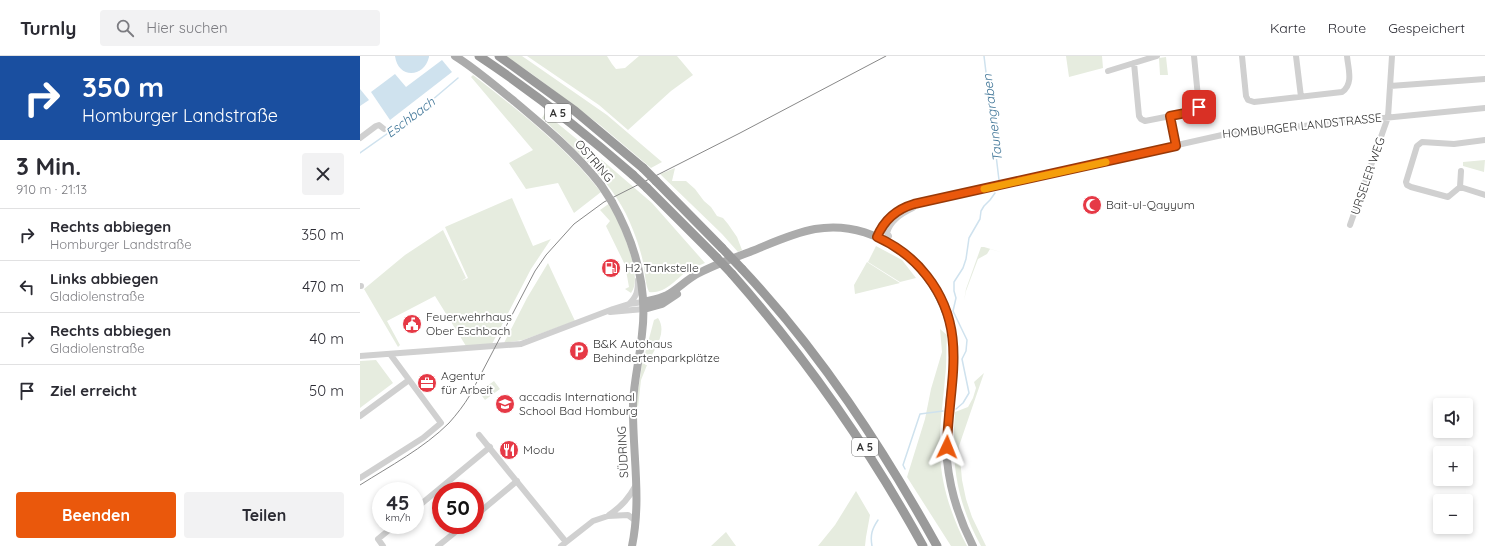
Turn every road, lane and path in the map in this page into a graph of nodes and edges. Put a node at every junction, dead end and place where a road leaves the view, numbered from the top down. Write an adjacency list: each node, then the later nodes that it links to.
1 (455, 56): 29 (main road, OSTRING, bridge)
2 (478, 56): 55 (highway, A 5, bridge)
3 (499, 56): 56 (highway, A 5, bridge)
4 (1157, 56): 10 (street)
5 (1194, 56): 16 (street)
6 (1242, 56): 14 (street)
7 (1296, 56): 14 (street)
8 (1347, 56): 14 (street)
9 (1392, 56): 13 (street, URSELER WEG)
10 (1134, 63): 11 (street); 16 (street)
11 (1108, 71)
12 (1485, 79): 13 (street)
13 (1390, 86): 17 (street, URSELER WEG)
14 (1301, 97)
15 (1485, 108): 17 (street, HOMBURGER LANDSTRASSE)
16 (1170, 116): 22 (street)
17 (1388, 117): 22 (street, HOMBURGER LANDSTRASSE); 26 (street, URSELER WEG)
18 (384, 129): 20 (street)
19 (1231, 135): 27 (street)
20 (360, 138)
21 (1485, 140): 24 (street)
22 (1176, 146): 28 (street, HOMBURGER LANDSTRASSE)
23 (1461, 171): 24 (street)
24 (1460, 187): 25 (street)
25 (1485, 195)
26 (1350, 225)
27 (889, 236)
28 (877, 237): 30 (main road); 57 (main road)
29 (638, 264): 31 (street); 32 (main road, OSTRING)
30 (693, 277): 32 (main road); 33 (main road)
31 (629, 304): 32 (street); 34 (street)
32 (644, 305): 33 (main road); 34 (street); 37 (main road, SÜDRING)
33 (657, 306): 37 (main road)
34 (607, 312): 35 (street)
35 (390, 354): 36 (street); 38 (street)
36 (360, 356)
37 (639, 360): 44 (main road, SÜDRING)
38 (409, 380): 39 (street); 42 (street)
39 (360, 416)
40 (479, 435): 41 (street)
41 (490, 447): 43 (street); 45 (street)
42 (360, 478)
43 (517, 481): 46 (street); 51 (street)
44 (637, 483): 47 (street); 48 (main road, SÜDRING)
45 (424, 502)
46 (484, 508)
47 (608, 516): 48 (street); 51 (street)
48 (636, 521): 54 (main road, SÜDRING)
49 (384, 534): 52 (street)
50 (453, 534): 53 (street)
51 (563, 544)
52 (383, 546)
53 (438, 546)
54 (632, 546)
55 (923, 546)
56 (937, 546)
57 (973, 546)

